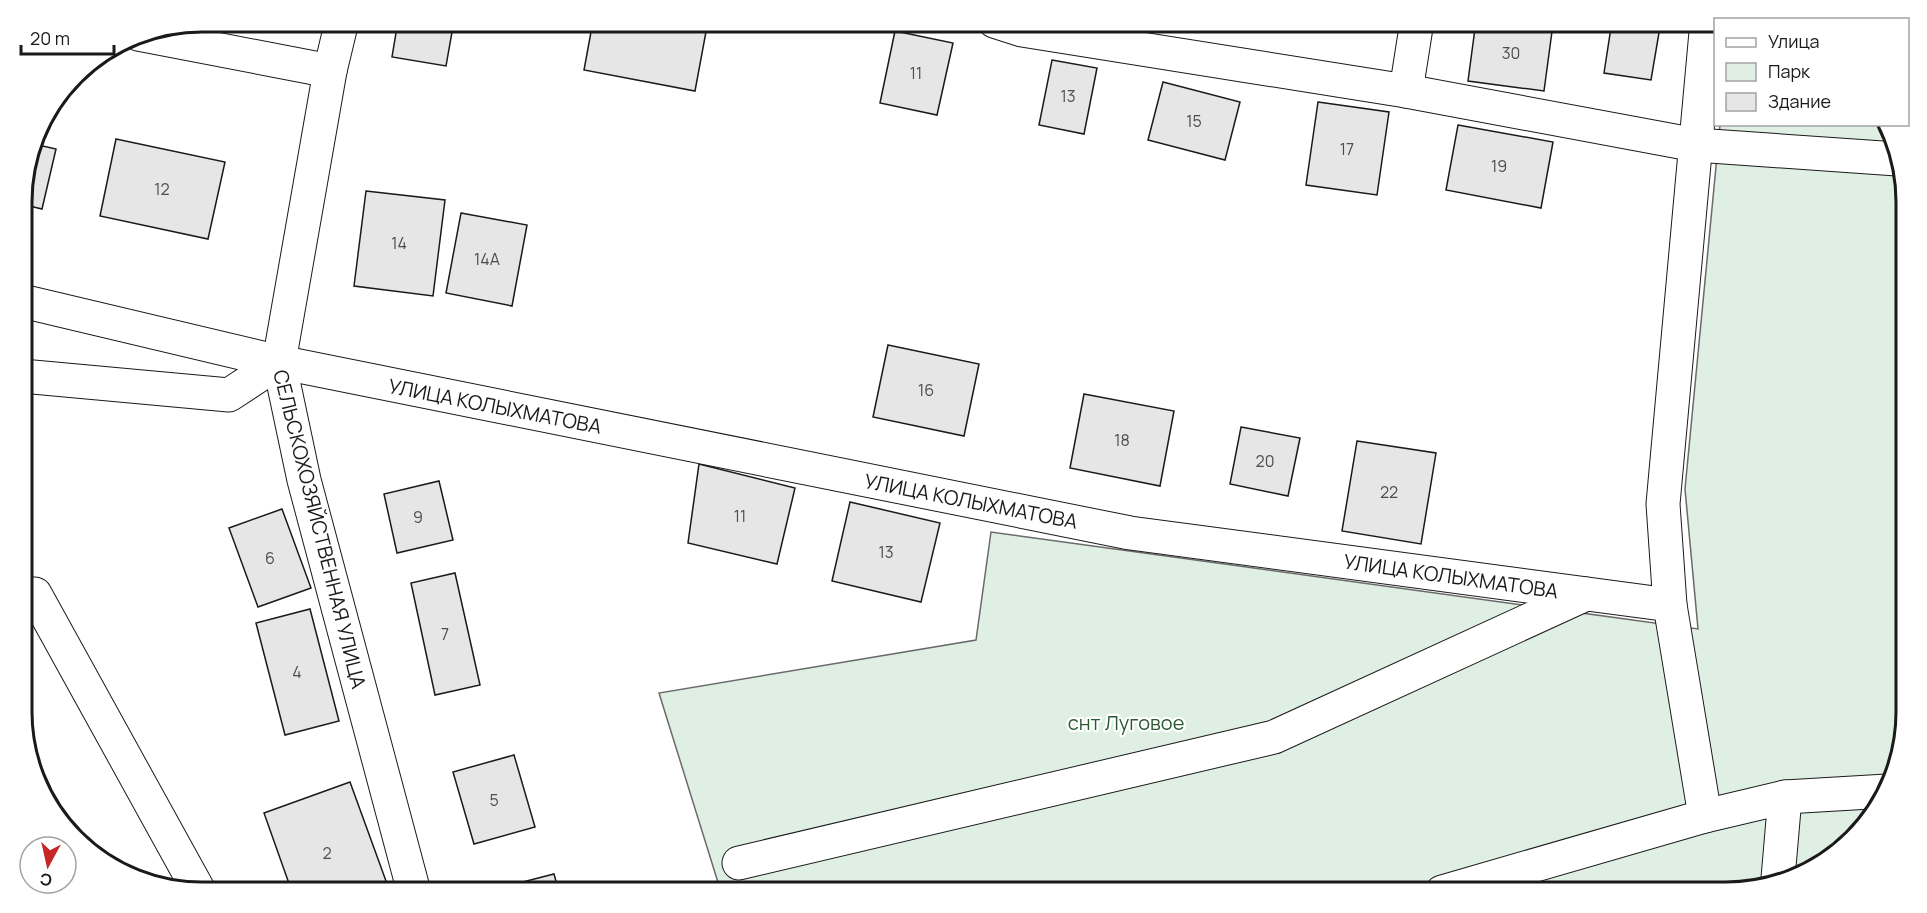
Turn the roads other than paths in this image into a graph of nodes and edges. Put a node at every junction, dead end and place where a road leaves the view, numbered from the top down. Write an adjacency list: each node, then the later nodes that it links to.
1 (1031, 31): 7 (street)
2 (1415, 31): 7 (street)
3 (1706, 31): 8 (street)
4 (339, 32): 6 (street, СЕЛЬСКОХОЗЯЙСТВЕННАЯ УЛИЦА)
5 (158, 38): 6 (street)
6 (330, 70): 11 (street, СЕЛЬСКОХОЗЯЙСТВЕННАЯ УЛИЦА)
7 (1406, 91): 8 (street)
8 (1696, 145): 9 (street); 15 (street)
9 (1890, 159)
10 (32, 303): 11 (street, УЛИЦА КОЛЫХМАТОВА)
11 (279, 362): 12 (street); 14 (street, УЛИЦА КОЛЫХМАТОВА); 23 (street, СЕЛЬСКОХОЗЯЙСТВЕННАЯ УЛИЦА)
12 (32, 377)
13 (35, 594): 21 (street)
14 (1586, 594): 15 (street, УЛИЦА КОЛЫХМАТОВА); 19 (street)
15 (1670, 605): 18 (street)
16 (1875, 792): 17 (street)
17 (1785, 797): 18 (street); 20 (street)
18 (1705, 816): 22 (street)
19 (739, 863)
20 (1778, 872)
21 (194, 881)
22 (1479, 881)
23 (411, 882)

